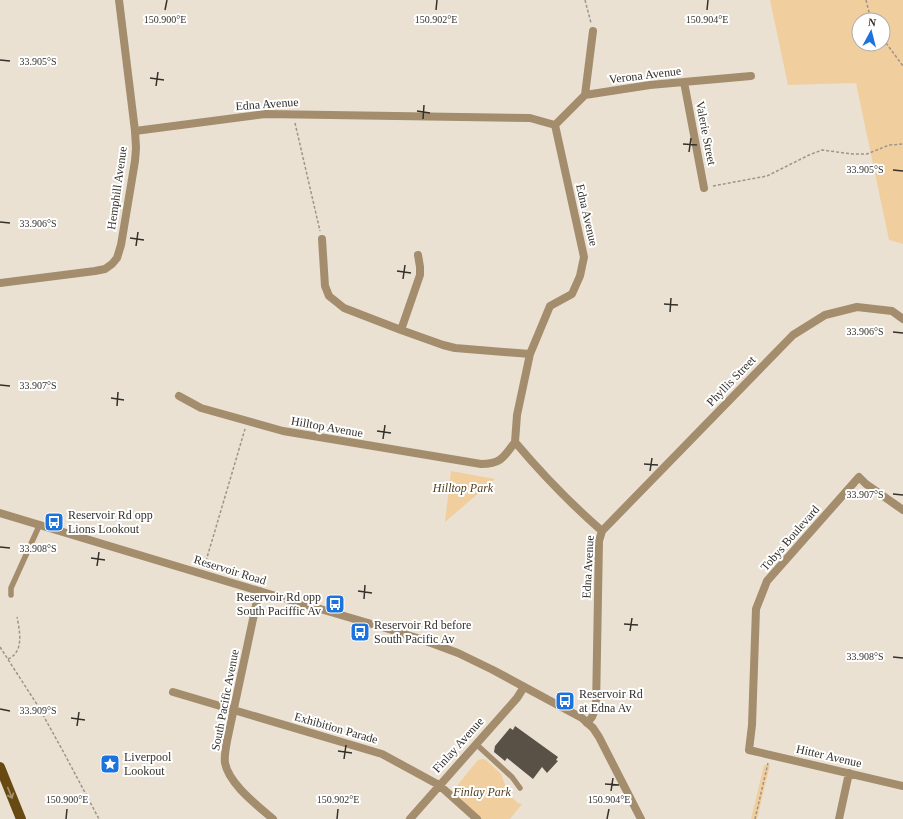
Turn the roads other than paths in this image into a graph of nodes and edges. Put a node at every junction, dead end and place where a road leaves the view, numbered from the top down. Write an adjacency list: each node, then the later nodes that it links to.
1 (119, 0): 7 (street, Hemphill Avenue)
2 (593, 31): 5 (street)
3 (751, 76): 4 (street, Verona Avenue)
4 (684, 82): 5 (street, Verona Avenue); 8 (street, Valerie Street)
5 (586, 95): 6 (street)
6 (555, 125): 7 (street, Edna Avenue); 14 (street, Edna Avenue)
7 (135, 132): 11 (street, Hemphill Avenue)
8 (704, 188)
9 (322, 239): 13 (street)
10 (418, 255): 13 (street)
11 (0, 283)
12 (903, 319): 20 (street, Phyllis Street)
13 (401, 330): 14 (street)
14 (530, 354): 16 (street, Edna Avenue)
15 (179, 396): 16 (street, Hilltop Avenue)
16 (515, 442): 20 (street, Edna Avenue)
17 (903, 510): 28 (street, Tobys Boulevard)
18 (0, 513): 19 (street, Reservoir Road)
19 (40, 524): 21 (street, Reservoir Road); 22 (lane)
20 (602, 531): 26 (street, Edna Avenue)
21 (259, 592): 23 (street, Reservoir Road); 25 (street, South Pacific Avenue)
22 (11, 595)
23 (524, 687): 26 (street, Reservoir Road); 27 (street, Finlay Avenue)
24 (173, 692): 25 (street, Exhibition Parade)
25 (234, 710): 31 (street, Exhibition Parade); 35 (street, South Pacific Avenue)
26 (587, 723): 38 (street, Reservoir Road)
27 (476, 744): 31 (street, Finlay Avenue); 33 (lane)
28 (749, 750): 30 (street, Hitter Avenue)
29 (0, 767): 34 (main road, one-way to 34)
30 (849, 773): 32 (street, Hitter Avenue); 39 (street)
31 (439, 785): 36 (street, Finlay Avenue); 37 (street, Exhibition Parade)
32 (903, 785)
33 (520, 788)
34 (21, 819)
35 (273, 819)
36 (410, 819)
37 (477, 819)
38 (641, 819)
39 (839, 819)

